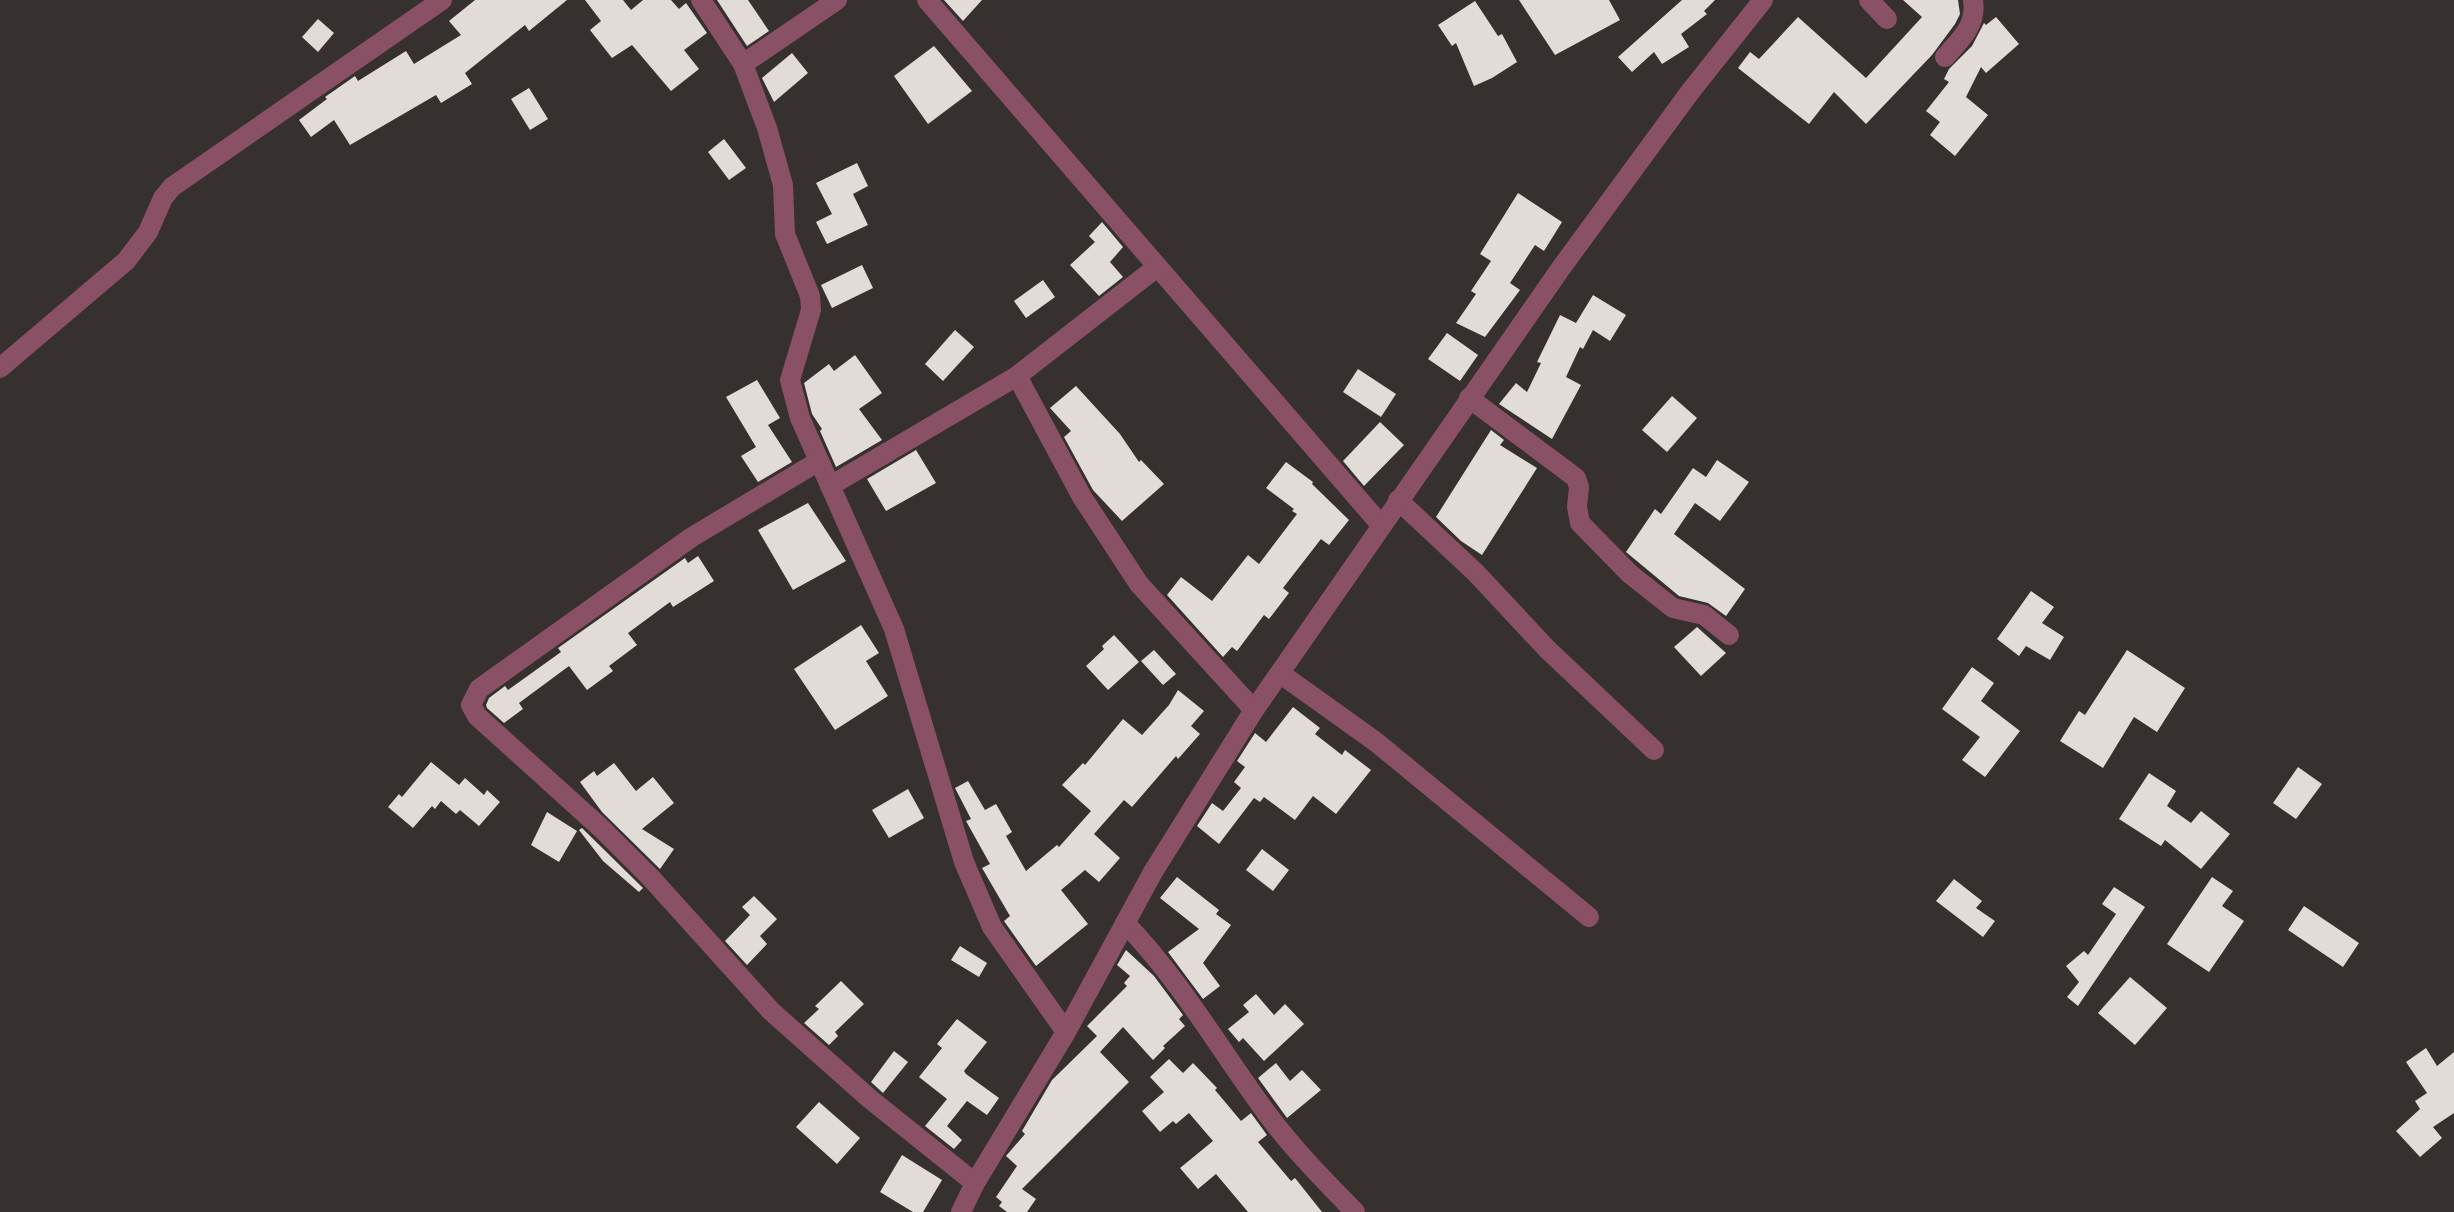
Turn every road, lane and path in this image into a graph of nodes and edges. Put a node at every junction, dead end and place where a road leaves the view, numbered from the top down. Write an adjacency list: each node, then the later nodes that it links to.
1 (442, 0): 12 (street)
2 (701, 0): 10 (street)
3 (837, 0): 10 (street)
4 (927, 0): 11 (street)
5 (1763, 0): 14 (street)
6 (1869, 0): 8 (street)
7 (1973, 0): 9 (street)
8 (1887, 19)
9 (1945, 57)
10 (743, 64): 15 (street)
11 (1157, 267): 13 (street); 18 (street)
12 (0, 368)
13 (1017, 376): 16 (street); 21 (street)
14 (1469, 398): 17 (street); 19 (street)
15 (819, 461): 16 (street); 26 (street)
16 (830, 486): 25 (street)
17 (1398, 500): 18 (street); 22 (street)
18 (1381, 525): 20 (street)
19 (1729, 635)
20 (1281, 674): 21 (street); 23 (street)
21 (1254, 710): 24 (street)
22 (1654, 750)
23 (1589, 917)
24 (1125, 923): 25 (street); 28 (street)
25 (1066, 1032): 26 (street)
26 (975, 1183): 27 (street)
27 (961, 1212)
28 (1355, 1212)

